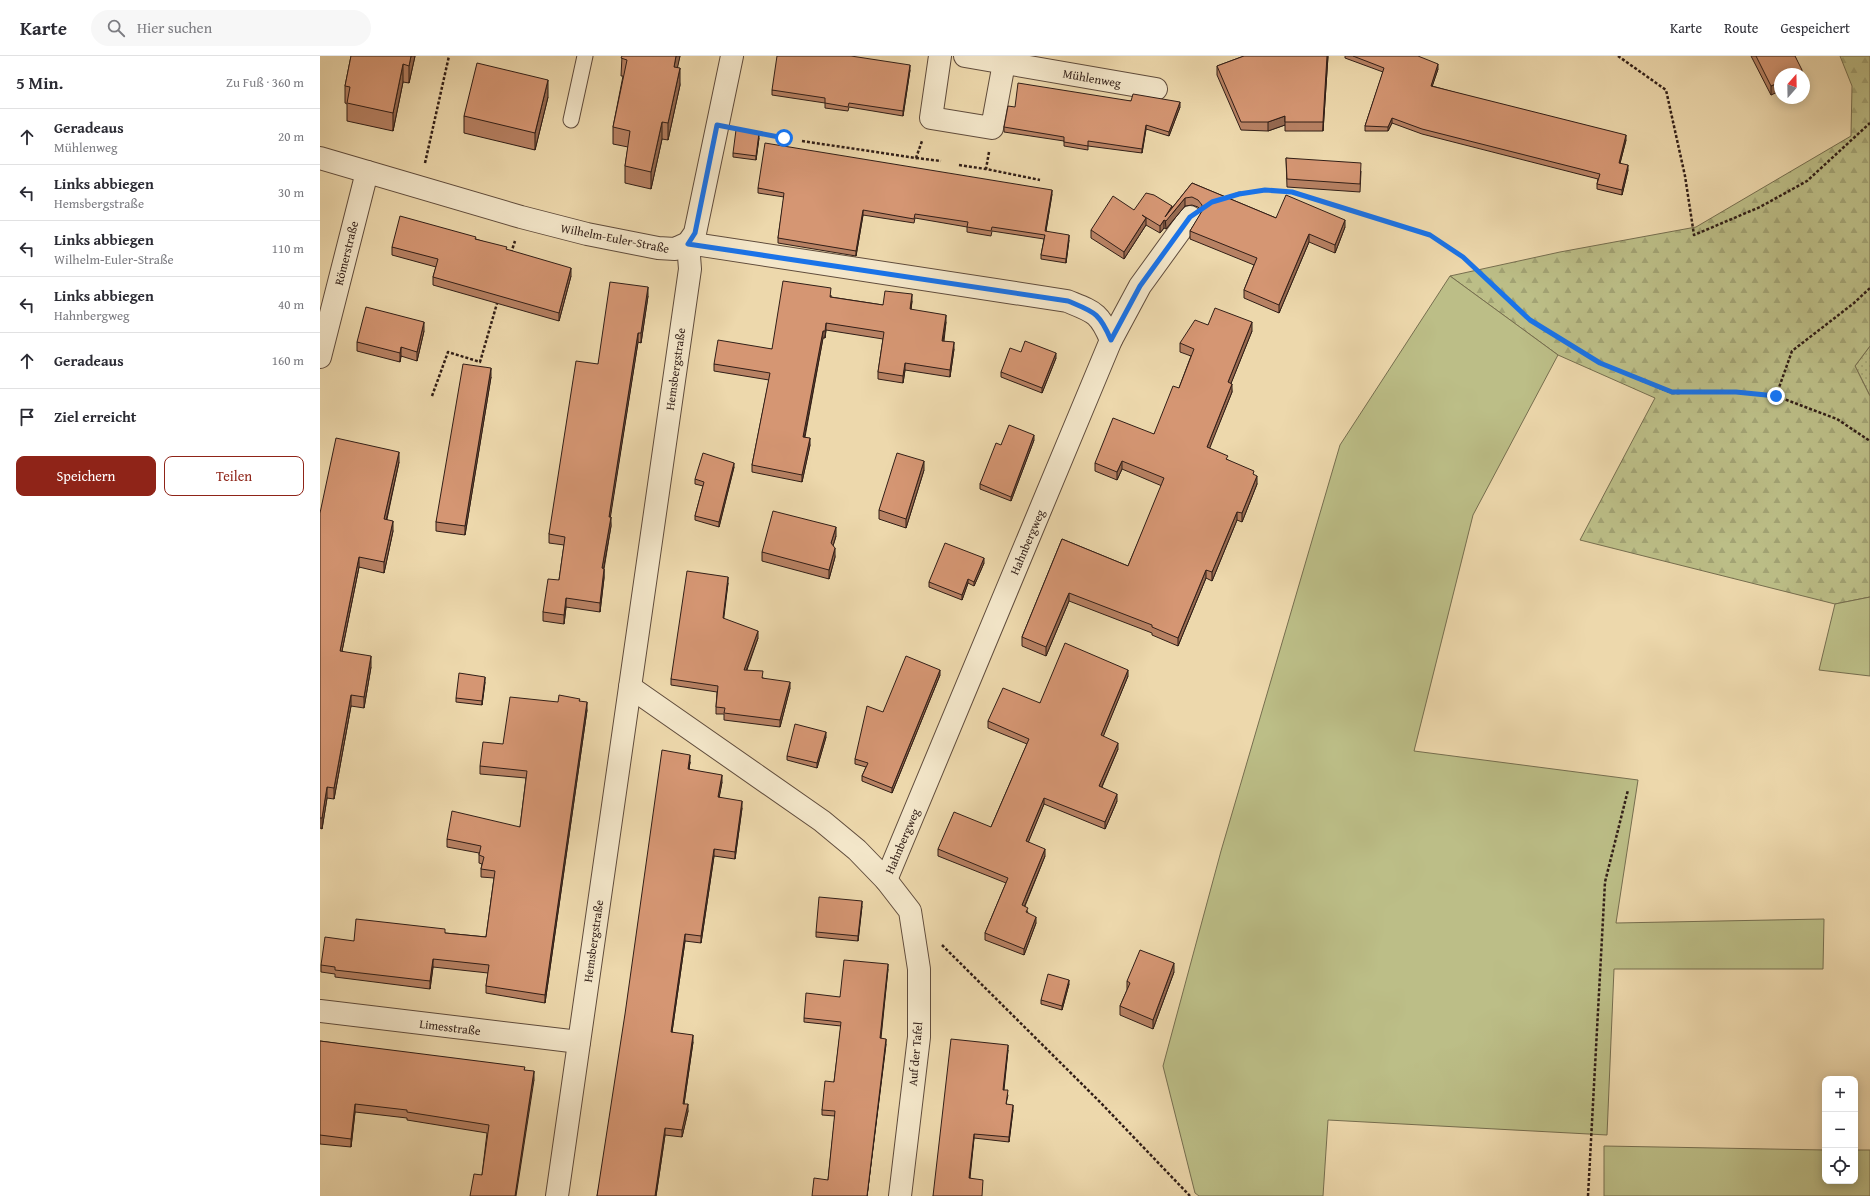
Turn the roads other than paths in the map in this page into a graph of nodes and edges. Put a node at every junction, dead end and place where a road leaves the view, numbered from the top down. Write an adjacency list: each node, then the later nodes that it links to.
1 (585, 56): 7 (lane)
2 (732, 56): 11 (street, Hemsbergstraße)
3 (940, 56): 5 (street)
4 (965, 56): 5 (street, Mühlenweg)
5 (1004, 63): 6 (street, Mühlenweg)
6 (1156, 89)
7 (571, 120)
8 (320, 158): 9 (street, Wilhelm-Euler-Straße)
9 (367, 172): 11 (street, Wilhelm-Euler-Straße); 13 (street, Römerstraße)
10 (1190, 217): 12 (street, Hahnbergweg)
11 (688, 244): 12 (street, Wilhelm-Euler-Straße); 14 (street, Hemsbergstraße)
12 (1111, 340): 15 (street, Hahnbergweg)
13 (320, 357)
14 (630, 687): 15 (street); 17 (street, Hemsbergstraße)
15 (886, 880): 19 (street, Auf der Tafel)
16 (320, 1011): 17 (street, Limesstraße)
17 (579, 1042): 18 (street, Hemsbergstraße)
18 (557, 1196)
19 (900, 1196)

